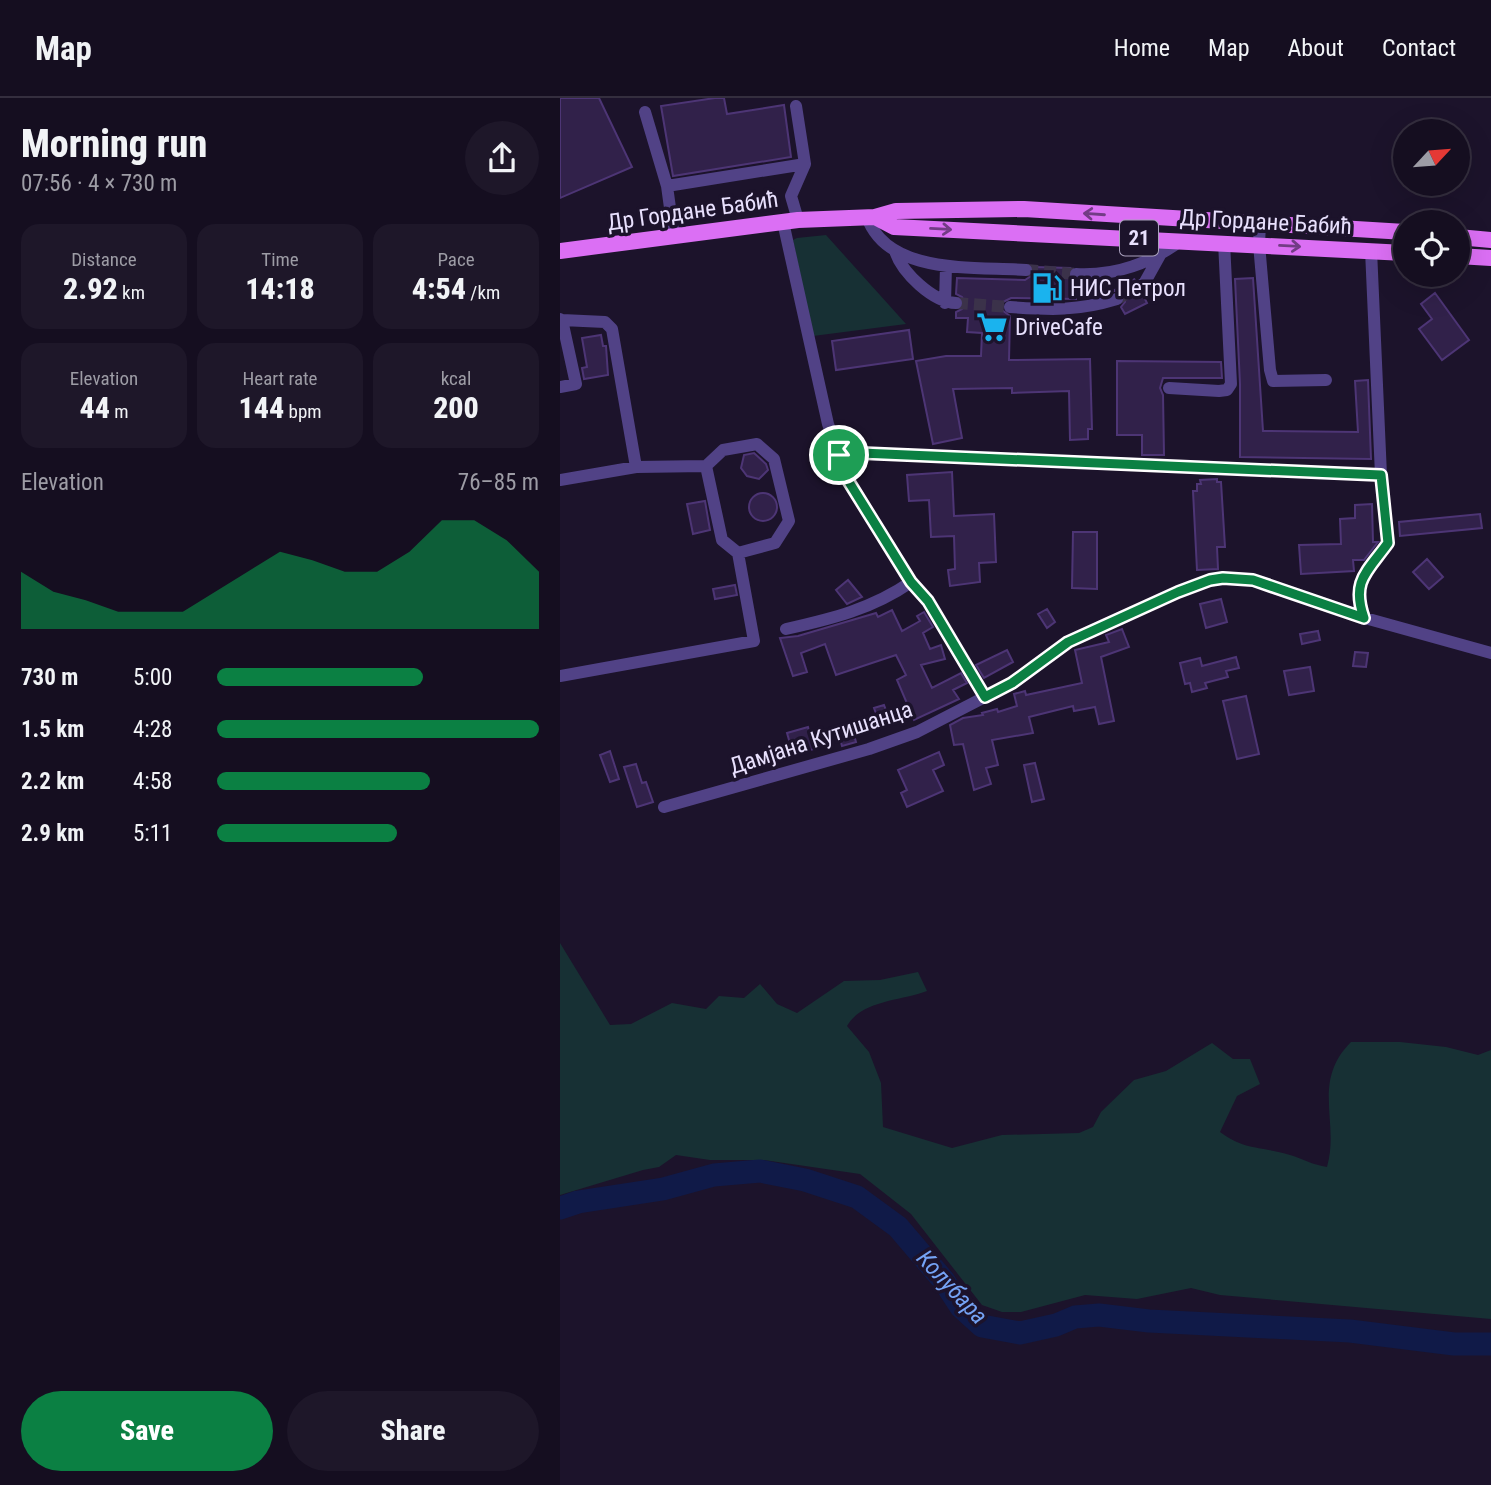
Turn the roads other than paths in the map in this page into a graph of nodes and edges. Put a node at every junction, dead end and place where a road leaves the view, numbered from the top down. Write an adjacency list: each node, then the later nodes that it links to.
1 (796, 106): 3 (street)
2 (645, 112): 4 (street)
3 (805, 164): 4 (street); 6 (street)
4 (667, 186): 9 (street)
5 (871, 217): 6 (main road, Др Гордане Бабић / 21); 7 (main road, Др Гордане Бабић / 21, one-way to 5); 11 (main road, Др Гордане Бабић / 21, one-way to 11); 17 (street)
6 (790, 221): 9 (main road, Др Гордане Бабић / 21); 32 (street)
7 (1260, 224): 8 (main road, Др Гордане Бабић / 21); 14 (street)
8 (1393, 231)
9 (674, 237): 16 (main road, Др Гордане Бабић / 21)
10 (1470, 238): 12 (main road)
11 (1182, 240): 13 (main road, Др Гордане Бабић / 21); 19 (street)
12 (1491, 240)
13 (1224, 242): 14 (main road, Др Гордане Бабић / 21); 31 (street)
14 (1259, 244): 15 (main road, Др Гордане Бабић / 21, one-way to 15); 29 (street)
15 (1371, 250): 18 (main road, Др Гордане Бабић / 21); 35 (street)
16 (560, 251)
17 (895, 251): 22 (street); 22 (street)
18 (1393, 252)
19 (1160, 256): 24 (street); 25 (street)
20 (1470, 257): 21 (main road)
21 (1491, 258)
22 (946, 266): 23 (street)
23 (1026, 270)
24 (1076, 274)
25 (1139, 287)
26 (1117, 299): 27 (street)
27 (1010, 307)
28 (561, 319): 30 (street); 34 (street)
29 (1325, 380)
30 (560, 387)
31 (1169, 388)
32 (839, 455): 35 (street); 38 (street)
33 (706, 466): 34 (street); 37 (street); 37 (street)
34 (636, 467): 36 (street)
35 (1381, 475): 39 (street)
36 (560, 480)
37 (738, 553): 42 (street)
38 (911, 582): 40 (street); 43 (street)
39 (1364, 618): 41 (street, Дамјана Кутишанца); 43 (street, Дамјана Кутишанца)
40 (786, 629)
41 (1491, 653)
42 (560, 676)
43 (985, 697): 44 (street, Дамјана Кутишанца)
44 (664, 807)

